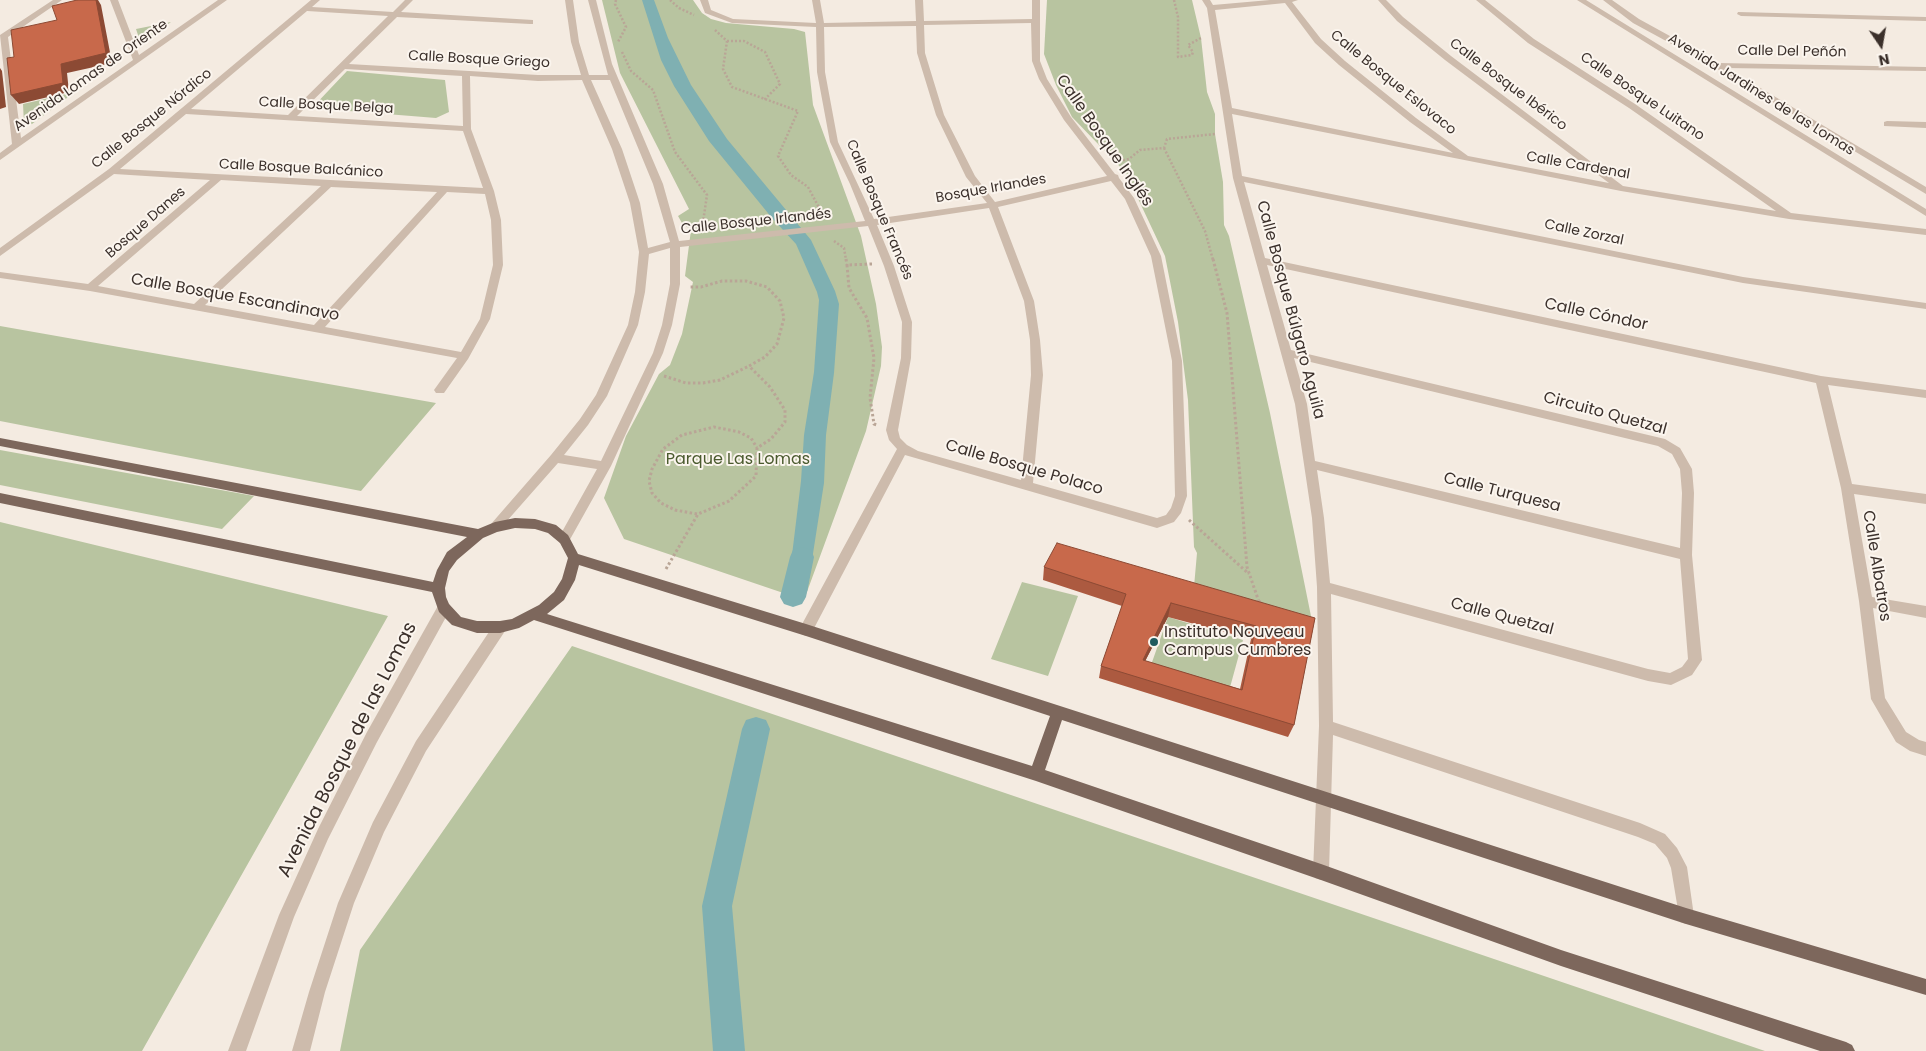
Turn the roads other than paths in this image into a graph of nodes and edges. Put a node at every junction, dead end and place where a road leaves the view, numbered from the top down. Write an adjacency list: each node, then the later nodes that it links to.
1 (58, 0): 28 (street)
2 (114, 0): 29 (street)
3 (222, 0): 29 (street, Avenida Lomas de Oriente)
4 (316, 0): 19 (street, Calle Bosque Nórdico)
5 (410, 0): 20 (street)
6 (569, 0): 22 (street)
7 (592, 0): 22 (street)
8 (704, 0): 27 (street)
9 (816, 0): 27 (street, Calle Bosque Francés)
10 (919, 0): 26 (street)
11 (1036, 0): 24 (street, Calle Bosque Inglés)
12 (1206, 0): 18 (street, Calle Bosque Búlgaro Aguila)
13 (1290, 0): 18 (street); 44 (street, Calle Bosque Eslovaco)
14 (1382, 0): 50 (street, Calle Bosque Ibérico)
15 (1480, 0): 57 (street, Calle Bosque Luitano)
16 (1582, 0): 51 (street, Avenida Jardines de las Lomas)
17 (1608, 0): 30 (street, Avenida Jardines de las Lomas)
18 (1210, 8): 36 (street, Calle Bosque Búlgaro Aguila)
19 (307, 9): 20 (street); 37 (street, Calle Bosque Nórdico)
20 (397, 14): 25 (street); 31 (street)
21 (1741, 14): 23 (street)
22 (584, 18): 34 (street); 35 (street)
23 (1926, 19)
24 (1036, 21): 26 (street); 46 (street, Calle Bosque Inglés)
25 (530, 22)
26 (919, 22): 27 (street); 55 (street)
27 (820, 25): 58 (street, Calle Bosque Francés)
28 (2, 37): 42 (street)
29 (137, 61): 42 (street, Avenida Lomas de Oriente)
30 (1717, 65): 32 (street, Calle Del Peñón); 52 (street, Avenida Jardines de las Lomas)
31 (342, 66): 33 (street, Calle Bosque Griego); 38 (street)
32 (1926, 69)
33 (466, 75): 35 (street, Calle Bosque Griego); 41 (street)
34 (614, 77): 35 (street, Calle Bosque Griego); 60 (street)
35 (586, 78): 61 (street)
36 (1228, 110): 44 (street, Calle Cardenal); 48 (street, Calle Bosque Búlgaro Aguila)
37 (183, 111): 38 (street, Calle Bosque Belga); 45 (street, Calle Bosque Nórdico)
38 (290, 118): 41 (street, Calle Bosque Belga)
39 (1887, 124): 40 (street)
40 (1926, 125)
41 (467, 128): 54 (street)
42 (17, 145): 43 (street, Avenida Lomas de Oriente)
43 (0, 157)
44 (1468, 159): 50 (street, Calle Cardenal)
45 (112, 171): 47 (street, Calle Bosque Balcánico); 62 (street, Calle Bosque Nórdico)
46 (1115, 177): 55 (street, Bosque Irlandes); 83 (street, Calle Bosque Inglés)
47 (218, 178): 49 (street, Calle Bosque Balcánico); 65 (street, Bosque Danes)
48 (1238, 178): 63 (street, Calle Bosque Búlgaro Aguila); 66 (street, Calle Zorzal)
49 (329, 184): 53 (street, Calle Bosque Balcánico); 67 (street)
50 (1621, 188): 57 (street, Calle Cardenal)
51 (1886, 188): 52 (street); 56 (street, Avenida Jardines de las Lomas)
52 (1925, 189)
53 (444, 190): 54 (street, Calle Bosque Balcánico); 68 (street)
54 (489, 191): 70 (street)
55 (993, 205): 58 (street, Bosque Irlandes); 79 (street)
56 (1926, 213)
57 (1789, 216): 59 (street, Calle Cardenal)
58 (871, 222): 60 (street, Calle Bosque Irlandés); 75 (street, Calle Bosque Francés)
59 (1926, 232)
60 (675, 244): 61 (street, Calle Bosque Irlandés); 78 (street)
61 (644, 252): 76 (street)
62 (0, 253)
63 (1262, 260): 69 (street, Calle Bosque Búlgaro Aguila); 71 (street, Calle Cóndor)
64 (0, 275): 65 (street, Calle Bosque Escandinavo)
65 (90, 288): 67 (street, Calle Bosque Escandinavo)
66 (1926, 306)
67 (196, 308): 68 (street, Calle Bosque Escandinavo)
68 (317, 329): 70 (street, Calle Bosque Escandinavo)
69 (1288, 353): 77 (street, Calle Bosque Búlgaro Aguila); 87 (street, Circuito Quetzal)
70 (464, 356): 72 (street)
71 (1821, 380): 73 (street, Calle Cóndor); 80 (street, Calle Albatros)
72 (440, 390)
73 (1926, 394)
74 (0, 442): 85 (main road)
75 (903, 448): 79 (street, Calle Bosque Polaco); 96 (street)
76 (555, 458): 78 (street); 84 (street)
77 (1310, 464): 87 (street, Calle Turquesa); 89 (street, Calle Bosque Búlgaro Aguila)
78 (605, 466): 86 (street)
79 (1027, 484): 83 (street, Calle Bosque Polaco)
80 (1847, 488): 82 (street); 91 (street, Calle Albatros)
81 (0, 498): 90 (main road)
82 (1926, 499)
83 (1157, 523)
84 (495, 527): 85 (main road); 86 (main road)
85 (479, 534): 90 (main road)
86 (564, 539): 88 (main road)
87 (1686, 554): 97 (street, Circuito Quetzal)
88 (574, 558): 94 (main road); 96 (main road)
89 (1324, 587): 97 (street, Calle Quetzal); 99 (street, Calle Bosque Búlgaro Aguila)
90 (438, 588): 92 (main road)
91 (1866, 602): 93 (street); 100 (street, Calle Albatros)
92 (444, 608): 95 (main road); 106 (street, Avenida Bosque de las Lomas)
93 (1926, 612)
94 (534, 615): 95 (main road); 101 (main road)
95 (500, 627): 107 (street)
96 (806, 630): 98 (main road)
97 (1671, 679)
98 (1058, 712): 101 (main road); 102 (main road)
99 (1326, 726): 102 (street, Calle Bosque Búlgaro Aguila); 104 (street)
100 (1921, 747)
101 (1036, 774): 103 (main road)
102 (1324, 799): 103 (street, Calle Bosque Búlgaro Aguila); 104 (main road)
103 (1321, 872): 108 (main road)
104 (1686, 916): 105 (main road)
105 (1926, 987)
106 (237, 1051)
107 (301, 1051)
108 (1846, 1051)

